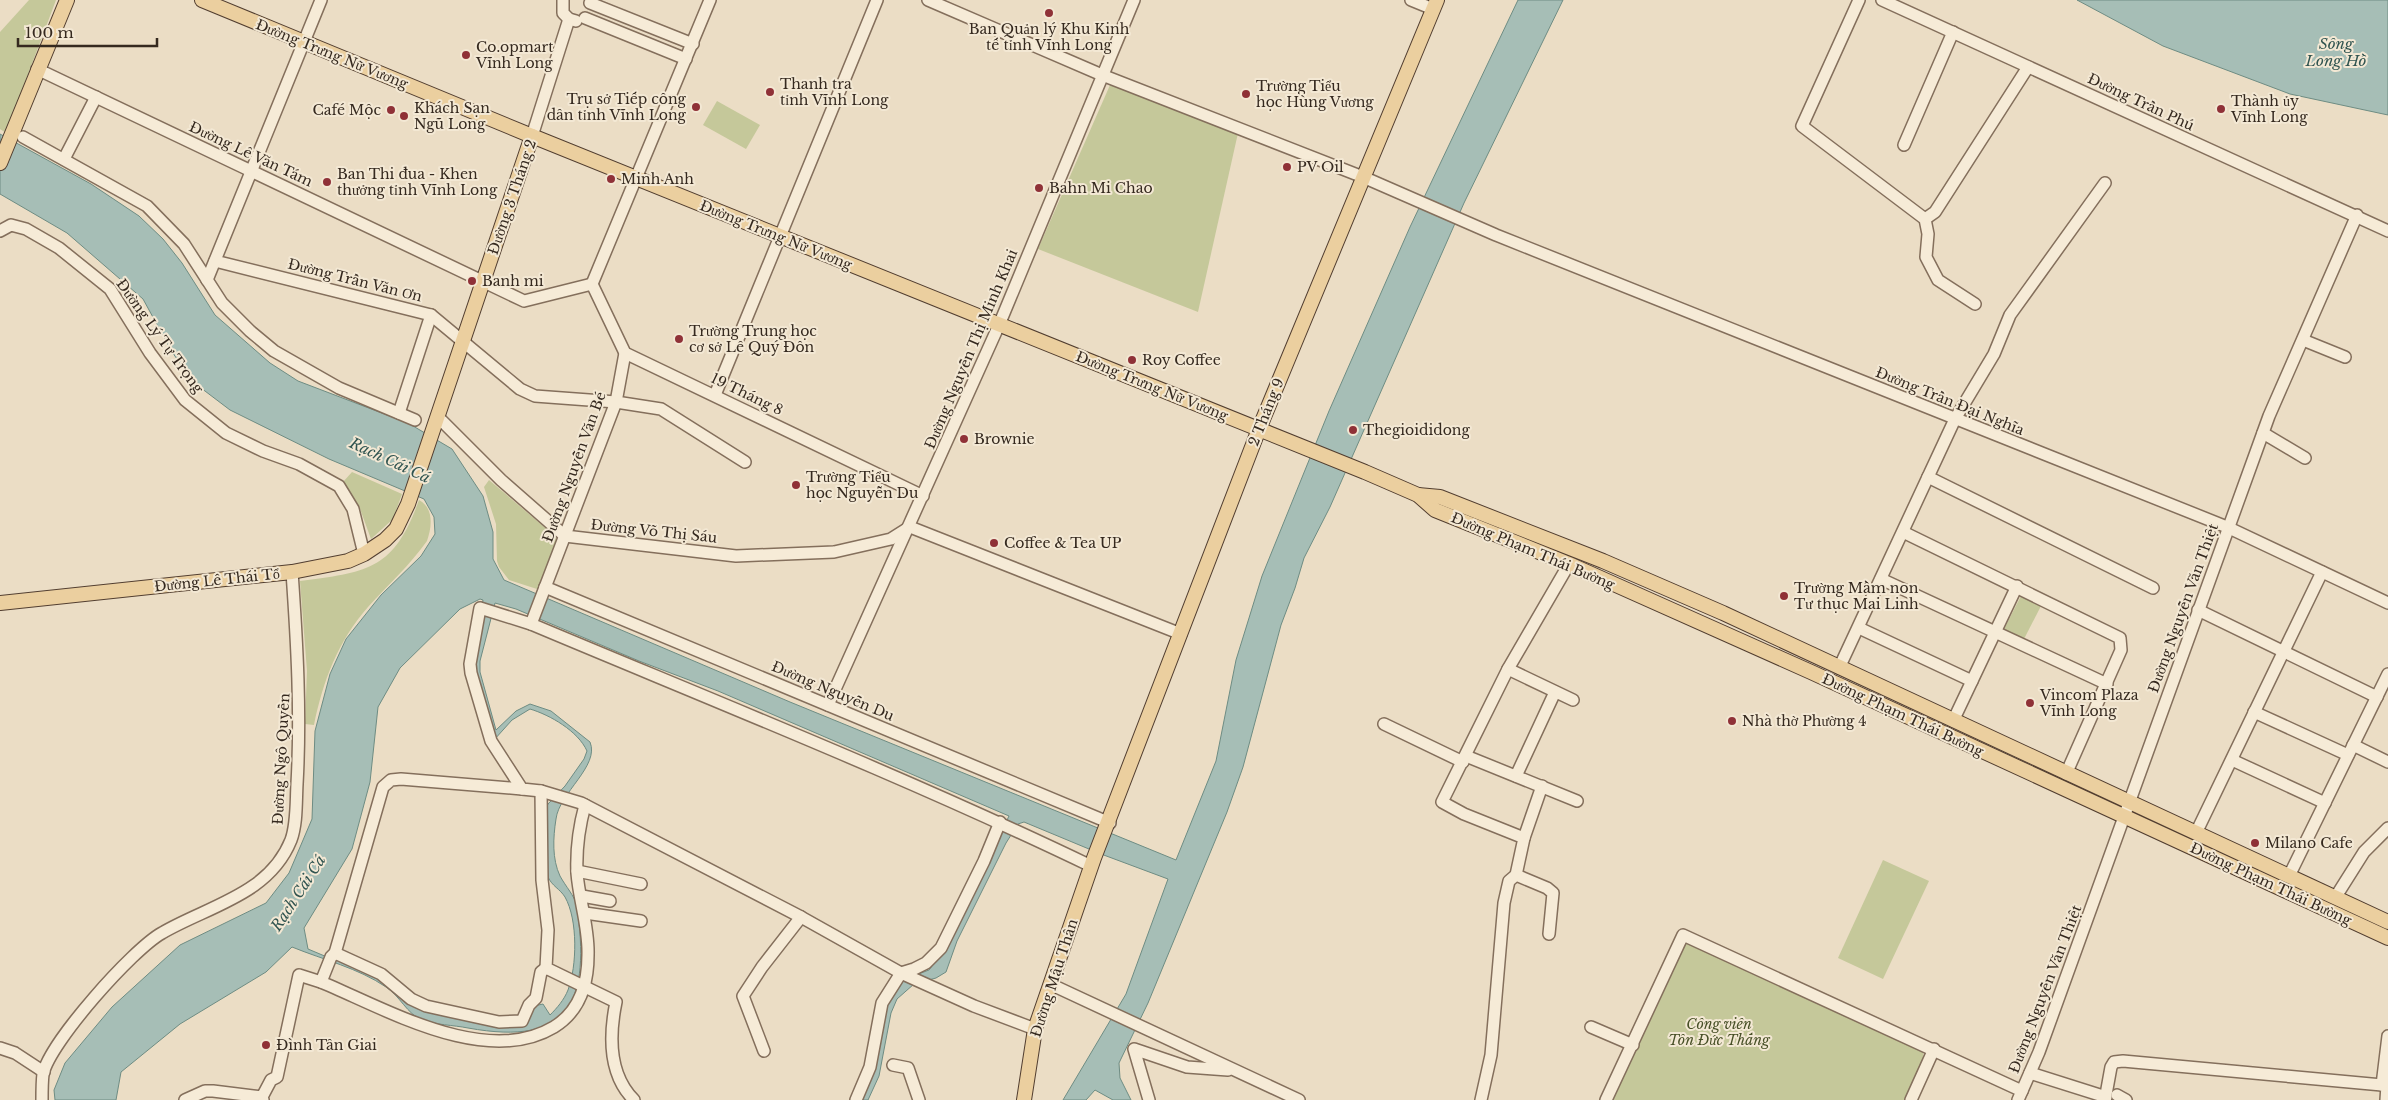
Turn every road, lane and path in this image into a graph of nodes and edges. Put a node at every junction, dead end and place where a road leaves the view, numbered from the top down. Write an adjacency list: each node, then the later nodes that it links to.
1 (67, 0): 21 (main road)
2 (202, 0): 17 (main road, Đường Trưng Nữ Vương)
3 (321, 0): 17 (street)
4 (561, 0): 15 (street)
5 (710, 0): 18 (street)
6 (877, 0): 37 (street)
7 (928, 0): 22 (street, Đường Trần Đại Nghĩa)
8 (1134, 0): 22 (street, Đường Nguyễn Thị Minh Khai)
9 (1411, 0): 13 (street)
10 (1859, 0): 34 (street)
11 (1882, 0): 16 (street, Đường Trần Phú)
12 (590, 2): 14 (street); 18 (street)
13 (1435, 5): 30 (main road, 2 Tháng 9)
14 (584, 18): 15 (street); 19 (street)
15 (569, 20): 24 (street, Đường 3 Tháng 2)
16 (1953, 32): 20 (street, Đường Trần Phú); 26 (street)
17 (304, 42): 24 (main road, Đường Trưng Nữ Vương); 29 (street)
18 (693, 44): 19 (street)
19 (686, 59): 31 (street)
20 (2028, 67): 33 (street, Đường Trần Phú); 34 (street)
21 (37, 69): 23 (street, Đường Lê Văn Tám); 28 (main road)
22 (1102, 75): 30 (street, Đường Trần Đại Nghĩa); 44 (street, Đường Nguyễn Thị Minh Khai)
23 (96, 97): 27 (street); 29 (street, Đường Lê Văn Tám)
24 (532, 136): 31 (main road, Đường Trưng Nữ Vương); 40 (main road, Đường 3 Tháng 2)
25 (23, 137): 27 (street)
26 (1904, 145)
27 (64, 159): 39 (street)
28 (0, 163)
29 (252, 171): 38 (street); 40 (street, Đường Lê Văn Tám)
30 (1363, 177): 53 (street, Đường Trần Đại Nghĩa); 55 (main road, 2 Tháng 9)
31 (636, 178): 37 (main road, Đường Trưng Nữ Vương); 41 (street)
32 (2105, 182): 53 (street)
33 (2358, 216): 36 (street, Đường Trần Phú); 46 (street, Đường Nguyễn Văn Thiệt)
34 (1925, 219): 42 (street)
35 (0, 231): 69 (street, Đường Lý Tự Trọng)
36 (2388, 231)
37 (780, 236): 44 (main road, Đường Trưng Nữ Vương); 49 (street)
38 (214, 261): 39 (street); 43 (street, Đường Trần Văn Ơn)
39 (207, 280): 51 (street)
40 (483, 281): 41 (street, Đường Lê Văn Tám); 45 (main road, Đường 3 Tháng 2)
41 (592, 284): 47 (street)
42 (1975, 304)
43 (431, 315): 45 (street, Đường Trần Văn Ơn); 51 (street)
44 (999, 324): 55 (main road, Đường Trưng Nữ Vương); 61 (street, Đường Nguyễn Thị Minh Khai)
45 (463, 340): 50 (street, Đường Trần Văn Ơn); 52 (main road, Đường 3 Tháng 2)
46 (2303, 340): 48 (street); 56 (street, Đường Nguyễn Văn Thiệt)
47 (625, 353): 49 (street, 19 Tháng 8); 50 (street, Đường Nguyễn Văn Bé)
48 (2345, 357)
49 (715, 395): 61 (street, 19 Tháng 8)
50 (616, 402): 58 (street, Đường Trần Văn Ơn); 67 (street, Đường Nguyễn Văn Bé)
51 (399, 413): 54 (street)
52 (437, 416): 63 (main road, Đường 3 Tháng 2); 67 (street)
53 (1955, 419): 60 (street); 65 (street, Đường Trần Đại Nghĩa)
54 (415, 420)
55 (1259, 429): 59 (main road, Đường Trưng Nữ Vương); 83 (main road, 2 Tháng 9)
56 (2263, 433): 57 (street); 65 (street, Đường Nguyễn Văn Thiệt)
57 (2305, 458)
58 (745, 462)
59 (1365, 472): 62 (main road, Đường Phạm Thái Bường)
60 (1928, 477): 66 (street); 75 (street)
61 (923, 496): 64 (street, Đường Nguyễn Thị Minh Khai)
62 (1418, 496): 68 (main road, Đường Phạm Thái Bường); 70 (main road, Đường Phạm Thái Bường)
63 (408, 504): 69 (main road, Đường Lê Thái Tổ)
64 (910, 528): 67 (street, Đường Võ Thị Sáu); 83 (street); 95 (street, Đường Nguyễn Thị Minh Khai)
65 (2227, 528): 72 (street, Đường Trần Đại Nghĩa); 79 (street, Đường Nguyễn Văn Thiệt)
66 (1902, 532): 73 (street); 74 (street)
67 (565, 536): 76 (street, Đường Nguyễn Văn Bé)
68 (1576, 550): 70 (main road); 85 (main road, Đường Phạm Thái Bường)
69 (364, 554): 71 (main road, Đường Lê Thái Tổ)
70 (1569, 564): 86 (street); 94 (main road, Đường Phạm Thái Bường)
71 (292, 572): 77 (main road, Đường Lê Thái Tổ); 148 (street, Đường Ngô Quyền)
72 (2322, 572): 78 (street, Đường Trần Đại Nghĩa); 84 (street)
73 (1881, 579): 81 (street); 82 (street)
74 (2017, 586): 82 (street); 89 (street)
75 (2153, 588)
76 (545, 589): 80 (street, Đường Nguyễn Văn Bé); 95 (street, Đường Nguyễn Du)
77 (0, 603)
78 (2388, 603)
79 (2198, 610): 84 (street); 109 (street, Đường Nguyễn Văn Thiệt)
80 (533, 621): 106 (street); 113 (street)
81 (1859, 628): 85 (street); 88 (street)
82 (1995, 632): 88 (street); 89 (street)
83 (1181, 634): 114 (main road, 2 Tháng 9)
84 (2284, 651): 92 (street); 96 (street)
85 (1839, 668): 90 (main road, Đường Phạm Thái Bường)
86 (1508, 669): 91 (street); 100 (street)
87 (2387, 679): 92 (street)
88 (1972, 681): 97 (street)
89 (2107, 684): 103 (street)
90 (1885, 689): 94 (main road); 97 (main road, Đường Phạm Thái Bường)
91 (1555, 692): 93 (street); 104 (street)
92 (2377, 697): 99 (street)
93 (1572, 700)
94 (1879, 703): 112 (main road, Đường Phạm Thái Bường)
95 (828, 706): 114 (street, Đường Nguyễn Du)
96 (2254, 712): 99 (street); 101 (street)
97 (1953, 721): 103 (main road, Đường Phạm Thái Bường)
98 (1384, 724): 100 (street)
99 (2351, 750): 102 (street); 110 (street)
100 (1465, 759): 104 (street); 117 (street)
101 (2232, 760): 110 (street); 116 (street)
102 (2388, 762)
103 (2066, 774): 109 (main road, Đường Phạm Thái Bường)
104 (1516, 776): 105 (street)
105 (1542, 786): 108 (street); 117 (street)
106 (522, 789): 107 (street); 133 (street)
107 (543, 792): 111 (street); 134 (street)
108 (1578, 800)
109 (2129, 803): 112 (street, Đường Nguyễn Văn Thiệt); 116 (main road, Đường Phạm Thái Bường)
110 (2325, 804): 121 (street)
111 (585, 805): 119 (street); 128 (street)
112 (2125, 818): 123 (main road, Đường Phạm Thái Bường); 149 (street, Đường Nguyễn Văn Thiệt)
113 (1000, 822): 118 (street); 135 (street)
114 (1109, 825): 118 (main road, Đường Mậu Thân)
115 (2388, 828): 125 (street)
116 (2196, 834): 121 (main road, Đường Phạm Thái Bường)
117 (1524, 838): 120 (street)
118 (1093, 862): 138 (main road, Đường Mậu Thân)
119 (577, 871): 122 (street); 124 (street)
120 (1516, 875): 131 (street); 162 (street)
121 (2289, 876): 123 (main road); 125 (main road, Đường Phạm Thái Bường)
122 (641, 884)
123 (2282, 890): 132 (main road, Đường Phạm Thái Bường)
124 (582, 896): 126 (street); 127 (street)
125 (2335, 898): 130 (main road, Đường Phạm Thái Bường)
126 (610, 901)
127 (584, 913): 129 (street); 137 (street)
128 (801, 917): 135 (street); 145 (street)
129 (641, 921)
130 (2388, 922)
131 (1549, 934)
132 (2388, 938)
133 (332, 958): 134 (street); 136 (street)
134 (550, 970): 137 (street)
135 (903, 974): 140 (street); 157 (street)
136 (321, 982): 137 (street); 153 (street)
137 (582, 984): 156 (street)
138 (1050, 984): 140 (main road, Đường Mậu Thân); 147 (street)
139 (1590, 1028): 142 (street)
140 (1035, 1029): 159 (main road, Đường Mậu Thân)
141 (2388, 1036): 150 (street)
142 (1633, 1045): 144 (street); 163 (street)
143 (0, 1048): 148 (street)
144 (1934, 1049): 151 (street); 164 (street)
145 (764, 1051)
146 (893, 1065): 158 (street)
147 (1234, 1070): 160 (street); 161 (street)
148 (44, 1072): 154 (street)
149 (2030, 1073): 151 (street, Đường Nguyễn Văn Thiệt); 152 (street)
150 (2382, 1085): 152 (street); 165 (street)
151 (2020, 1095)
152 (2113, 1098)
153 (263, 1099): 155 (street)
154 (42, 1100)
155 (185, 1100)
156 (634, 1100)
157 (856, 1100)
158 (919, 1100)
159 (1024, 1100)
160 (1149, 1100)
161 (1299, 1100)
162 (1481, 1100)
163 (1606, 1100)
164 (1911, 1100)
165 (2386, 1100)

